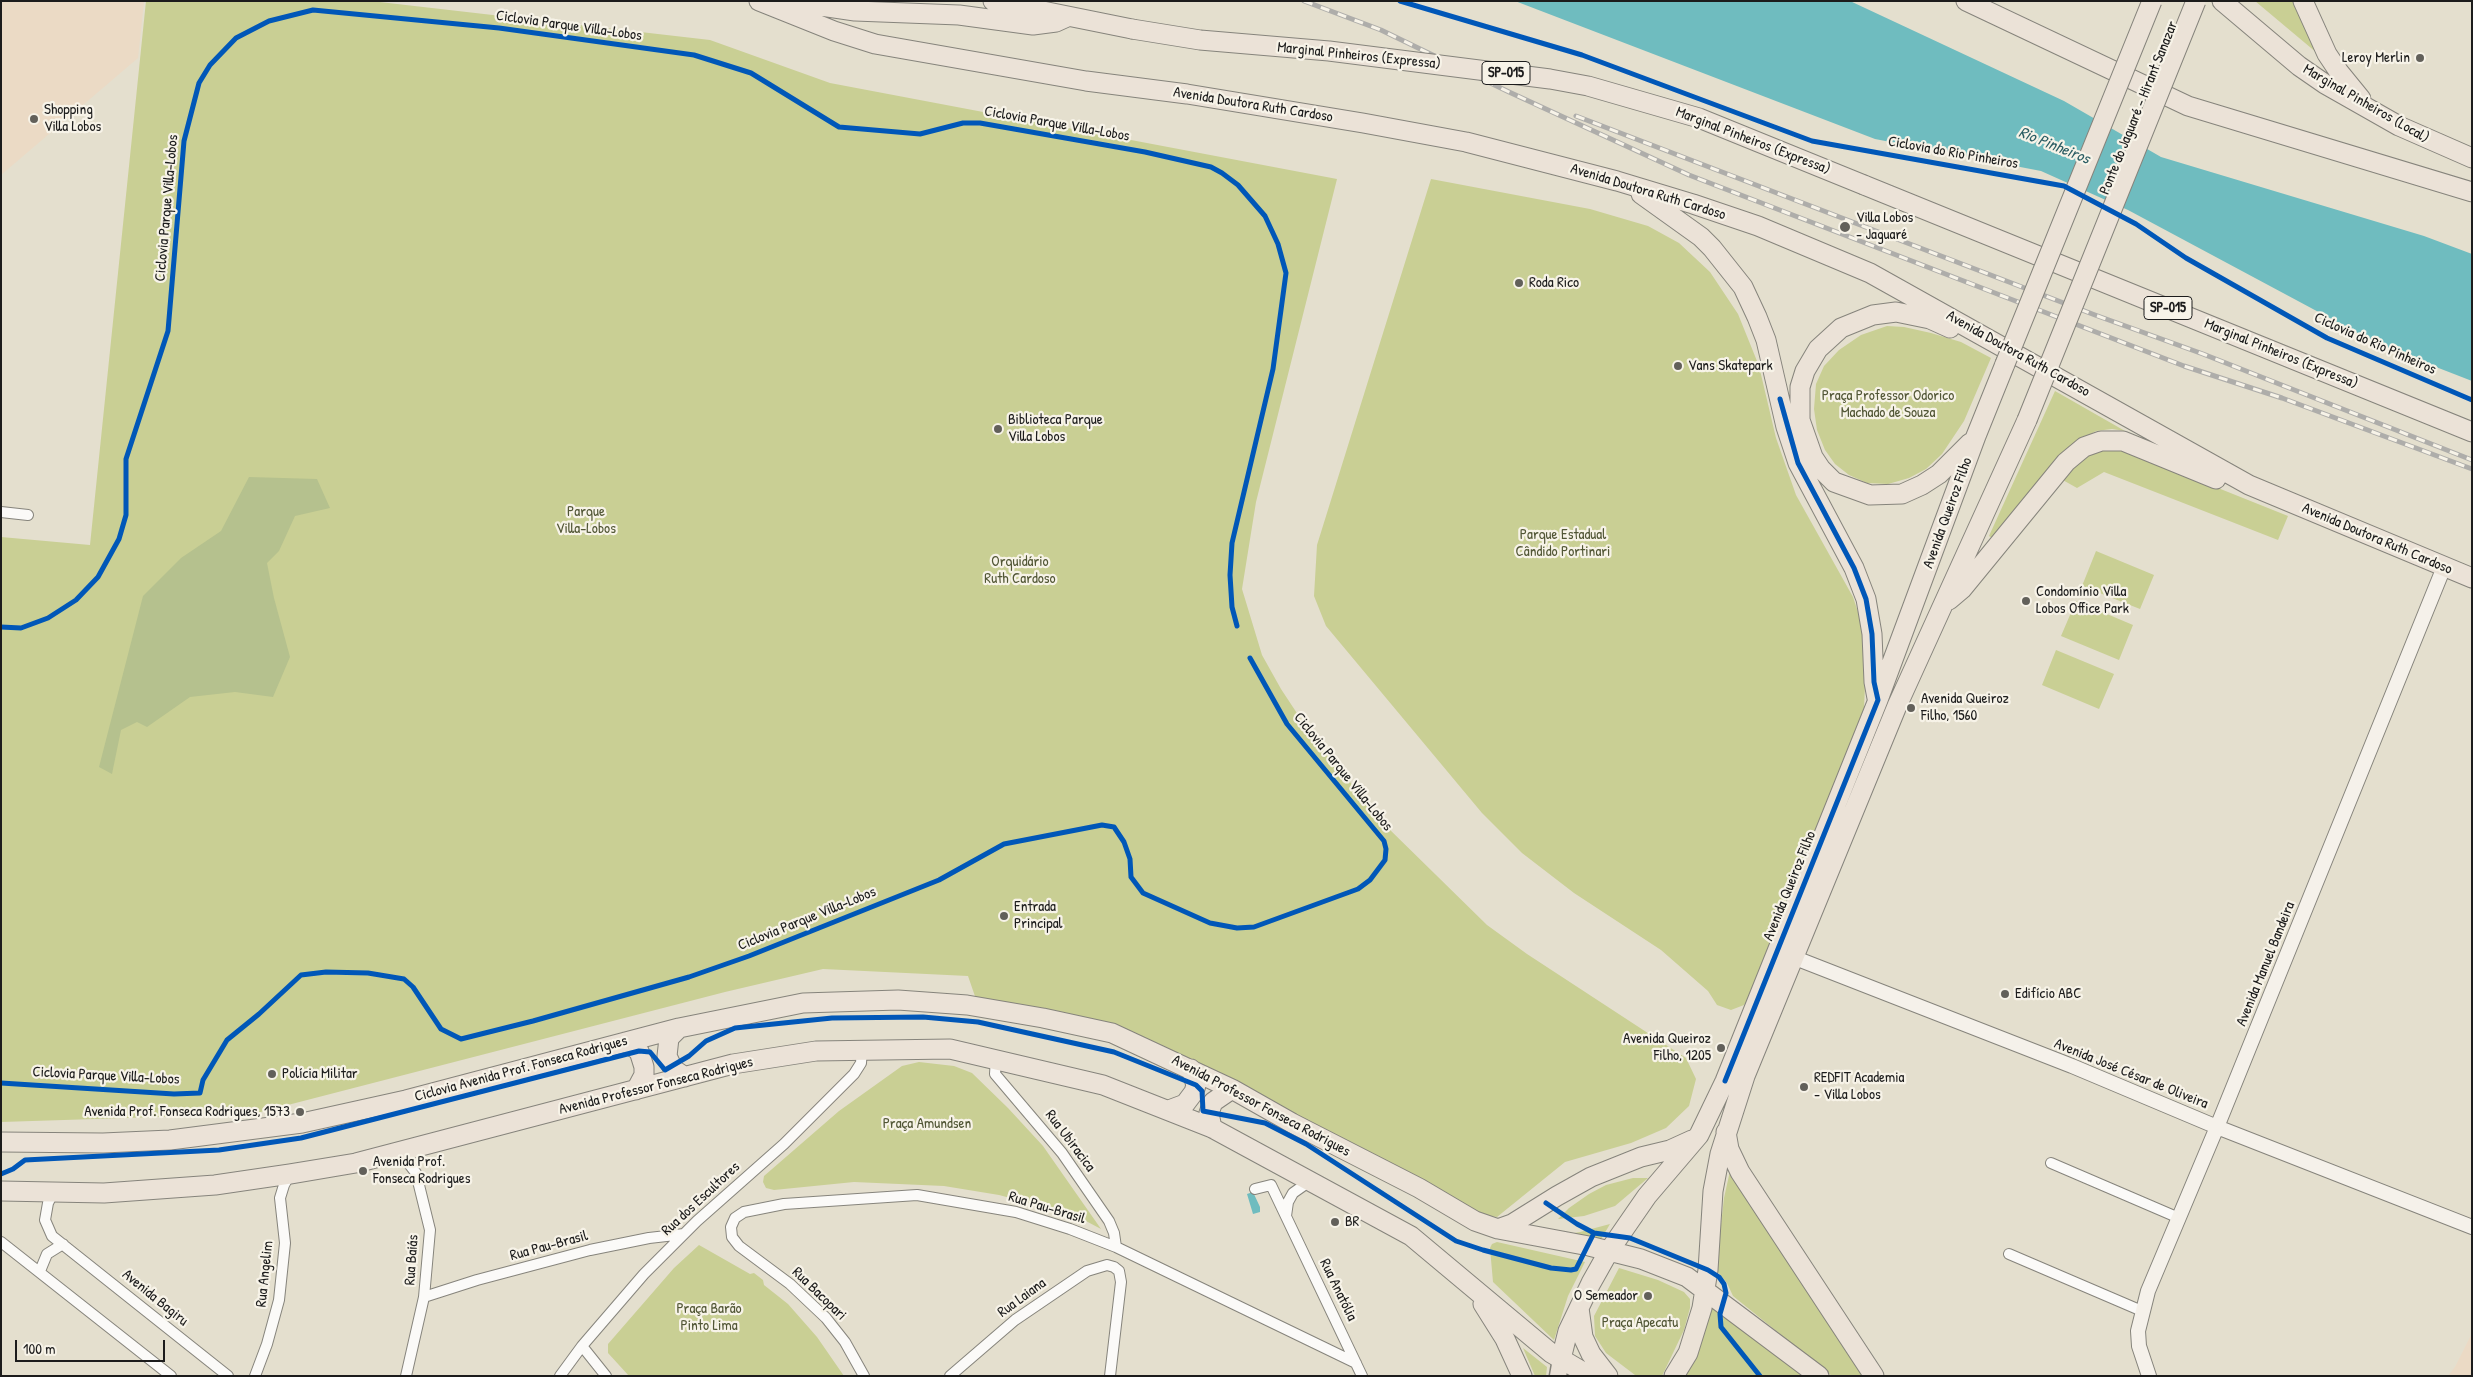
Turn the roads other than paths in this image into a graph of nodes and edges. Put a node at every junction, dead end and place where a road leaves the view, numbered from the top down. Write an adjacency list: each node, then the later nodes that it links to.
1 (759, 1): 12 (highway, Avenida Doutora Ruth Cardoso)
2 (787, 1): 9 (highway)
3 (993, 1): 9 (highway, Marginal Pinheiros (Expressa) / SP-015)
4 (1966, 1): 13 (highway)
5 (2152, 1): 15 (highway, Ponte do Jaguaré - Hirant Sanazar, bridge)
6 (2196, 1): 16 (highway, Ponte do Jaguaré - Hirant Sanazar, bridge)
7 (2222, 1): 10 (highway, Marginal Pinheiros (Local))
8 (2302, 1): 10 (highway)
9 (1067, 17): 17 (highway, Marginal Pinheiros (Expressa) / SP-015, bridge)
10 (2373, 110): 11 (highway, Marginal Pinheiros (Local))
11 (2472, 158)
12 (1630, 185): 14 (highway, Avenida Doutora Ruth Cardoso); 25 (highway)
13 (2472, 192)
14 (1992, 340): 18 (highway); 19 (highway, Avenida Doutora Ruth Cardoso)
15 (1988, 407): 18 (highway, Avenida Queiroz Filho)
16 (2027, 420): 24 (highway, Avenida Queiroz Filho)
17 (2472, 432)
18 (1976, 436): 25 (highway, Avenida Queiroz Filho)
19 (2249, 485): 22 (highway, Avenida Doutora Ruth Cardoso); 24 (highway)
20 (1, 512): 21 (street)
21 (28, 515)
22 (2444, 567): 23 (highway, Avenida Doutora Ruth Cardoso); 36 (street, Avenida Manuel Bandeira)
23 (2472, 578)
24 (1943, 606): 26 (highway, Avenida Queiroz Filho)
25 (1878, 700): 26 (highway, Avenida Queiroz Filho)
26 (1786, 954): 36 (street, Avenida José César de Oliveira); 38 (highway, Avenida Queiroz Filho); 39 (highway, Avenida Queiroz Filho)
27 (679, 1028): 28 (highway, Avenida Professor Fonseca Rodrigues); 31 (highway, Avenida Professor Fonseca Rodrigues); 32 (highway)
28 (626, 1042): 34 (highway); 40 (highway, Avenida Professor Fonseca Rodrigues)
29 (862, 1049): 30 (highway, Avenida Professor Fonseca Rodrigues); 32 (highway, Avenida Professor Fonseca Rodrigues); 52 (street, Rua dos Escultores)
30 (996, 1058): 35 (highway, Avenida Professor Fonseca Rodrigues); 56 (street, Rua Ubiracica)
31 (1191, 1068): 33 (highway, Avenida Professor Fonseca Rodrigues); 35 (highway)
32 (685, 1077): 34 (highway, Avenida Professor Fonseca Rodrigues)
33 (1232, 1089): 37 (highway); 51 (highway, Avenida Professor Fonseca Rodrigues)
34 (636, 1090): 41 (highway, Avenida Professor Fonseca Rodrigues)
35 (1169, 1110): 37 (highway, Avenida Professor Fonseca Rodrigues)
36 (2217, 1127): 49 (street, Avenida Manuel Bandeira); 50 (street, Avenida José César de Oliveira)
37 (1212, 1128): 44 (highway, Avenida Professor Fonseca Rodrigues)
38 (1726, 1132): 61 (highway, Avenida Queiroz Filho); 83 (highway)
39 (1699, 1135): 51 (highway); 57 (highway, Avenida Queiroz Filho)
40 (1, 1142)
41 (400, 1151): 43 (highway, Avenida Professor Fonseca Rodrigues); 62 (street, Rua Baiás)
42 (2051, 1163): 49 (street)
43 (290, 1174): 47 (highway, Avenida Professor Fonseca Rodrigues); 72 (street, Rua Angelim)
44 (1310, 1181): 48 (street); 60 (highway, Avenida Professor Fonseca Rodrigues)
45 (1255, 1189): 48 (street, Rua Anatólia)
46 (1, 1191): 47 (highway, Avenida Professor Fonseca Rodrigues)
47 (54, 1192): 54 (street, Avenida Bagiru)
48 (1286, 1217): 66 (street, Rua Anatólia)
49 (2179, 1218): 64 (street, Avenida Manuel Bandeira)
50 (2472, 1227)
51 (1498, 1229): 57 (highway, Avenida Professor Fonseca Rodrigues)
52 (684, 1234): 62 (street, Rua Pau-Brasil); 65 (street, Rua dos Escultores)
53 (1, 1242): 59 (street)
54 (63, 1244): 59 (street); 71 (street, Avenida Bagiru)
55 (739, 1246): 56 (street, Rua Pau-Brasil); 75 (street, Rua Bacopari)
56 (1116, 1247): 66 (street, Rua Pau-Brasil)
57 (1609, 1251): 61 (highway, Avenida Professor Fonseca Rodrigues); 63 (highway, Avenida Queiroz Filho)
58 (2009, 1254): 64 (street)
59 (40, 1271): 70 (street)
60 (1475, 1290): 67 (highway, Avenida Professor Fonseca Rodrigues); 79 (highway)
61 (1706, 1290): 68 (highway, Avenida Professor Fonseca Rodrigues); 82 (highway, Avenida Queiroz Filho)
62 (424, 1297): 73 (street, Rua Baiás)
63 (1579, 1308): 67 (highway, Avenida Queiroz Filho); 81 (highway)
64 (2142, 1311): 84 (street, Avenida Manuel Bandeira)
65 (582, 1346): 69 (street, Rua dos Escultores); 74 (street)
66 (1356, 1363): 78 (street, Rua Anatólia)
67 (1560, 1367): 80 (highway, Avenida Professor Fonseca Rodrigues)
68 (1815, 1373)
69 (564, 1374)
70 (171, 1376)
71 (228, 1376)
72 (254, 1376)
73 (406, 1376)
74 (606, 1376)
75 (864, 1376)
76 (950, 1376): 77 (street, Rua Laiana)
77 (1110, 1376)
78 (1362, 1376)
79 (1522, 1376)
80 (1590, 1376)
81 (1608, 1376)
82 (1674, 1376)
83 (1874, 1376)
84 (2148, 1376)

